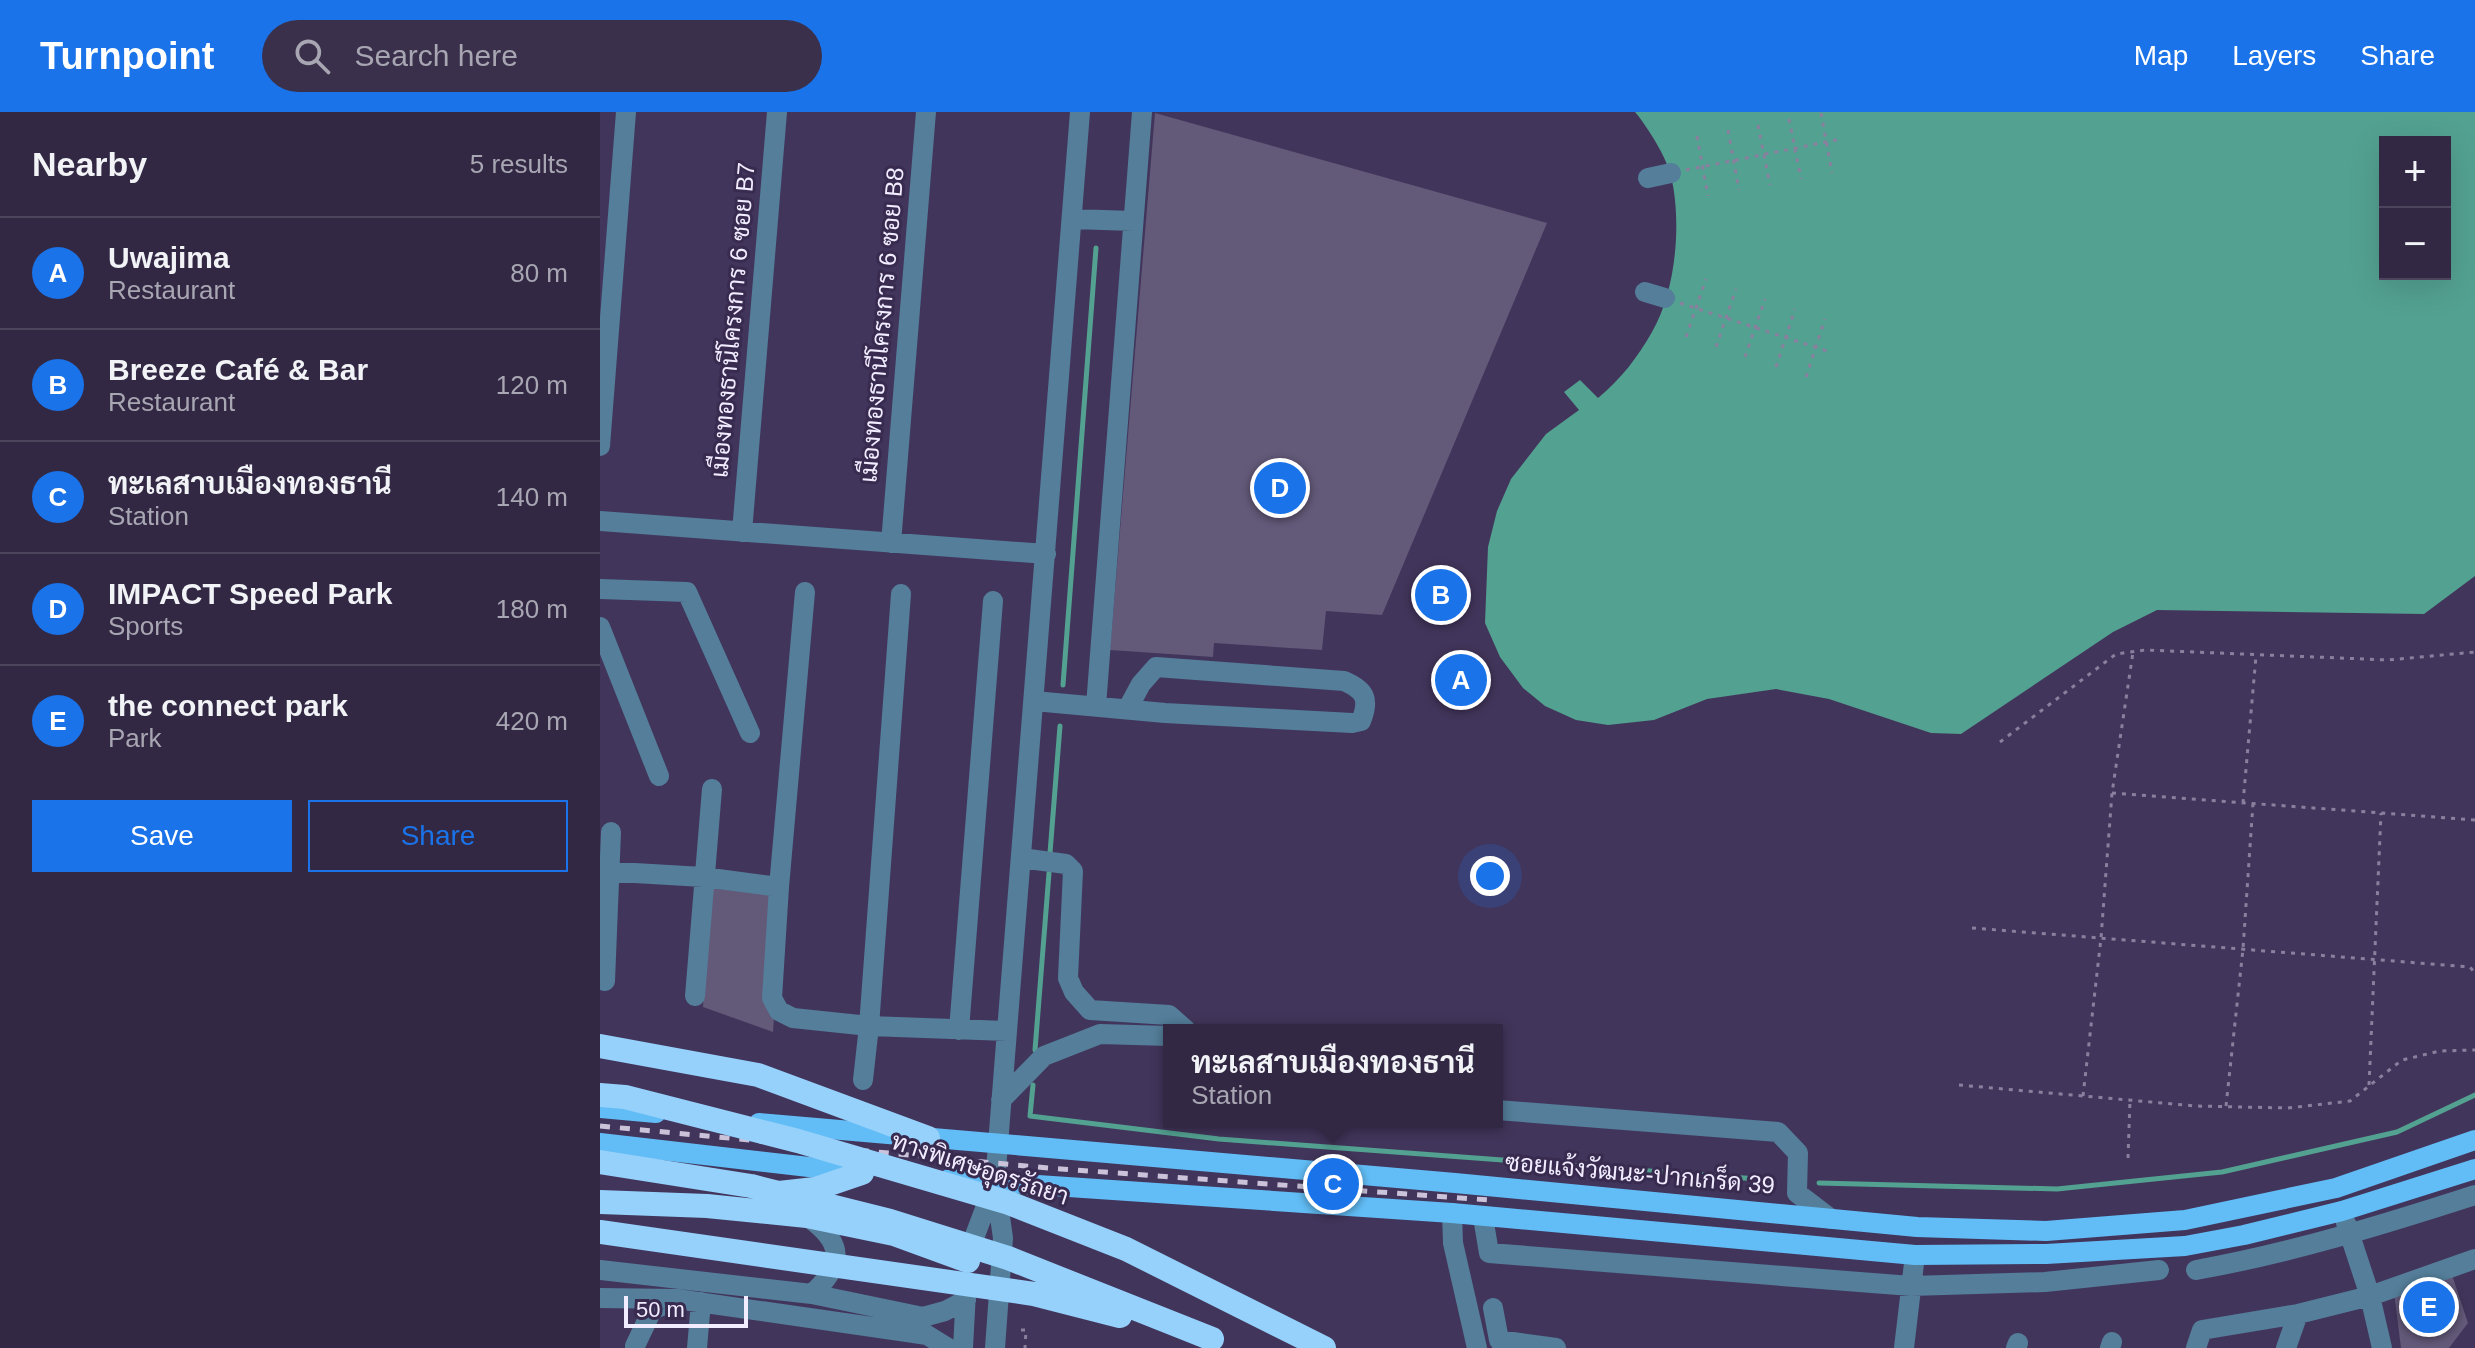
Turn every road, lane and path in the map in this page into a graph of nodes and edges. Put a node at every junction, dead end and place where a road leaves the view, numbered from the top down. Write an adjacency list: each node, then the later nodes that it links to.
1 (626, 112): 43 (street)
2 (777, 112): 45 (street, เมืองทองธานีโครงการ 6 ซอย B7)
3 (926, 112): 46 (street, เมืองทองธานีโครงการ 6 ซอย B8)
4 (1080, 112): 24 (street)
5 (1142, 112): 25 (street)
6 (1821, 113): 12 (path)
7 (1789, 119): 13 (path)
8 (1758, 125): 14 (path)
9 (1728, 130): 15 (path)
10 (1697, 136): 16 (path)
11 (1841, 139): 12 (path)
12 (1826, 142): 13 (path); 18 (path)
13 (1795, 148): 14 (path); 20 (path)
14 (1764, 155): 15 (path); 21 (path)
15 (1734, 161): 16 (path); 22 (path)
16 (1703, 167): 17 (path); 23 (path)
17 (1671, 173): 19 (street)
18 (1832, 173)
19 (1648, 178)
20 (1801, 179)
21 (1770, 185)
22 (1739, 190)
23 (1708, 196)
24 (1073, 219): 25 (street); 47 (street)
25 (1133, 221): 57 (street)
26 (1706, 279): 30 (path)
27 (1736, 289): 32 (path)
28 (1655, 295): 30 (path)
29 (1765, 299): 34 (path)
30 (1696, 309): 32 (path); 35 (path)
31 (1795, 309): 36 (path)
32 (1726, 319): 34 (path); 37 (path)
33 (1825, 319): 38 (path)
34 (1755, 328): 36 (path); 40 (path)
35 (1686, 337)
36 (1785, 338): 38 (path); 41 (path)
37 (1716, 347)
38 (1816, 348): 39 (path); 42 (path)
39 (1830, 352)
40 (1745, 357)
41 (1776, 367)
42 (1806, 377)
43 (600, 446)
44 (600, 521): 45 (street)
45 (742, 532): 46 (street)
46 (891, 543): 47 (street)
47 (1046, 554): 56 (street)
48 (600, 589): 59 (street)
49 (805, 592): 72 (street)
50 (901, 594): 82 (street)
51 (993, 601): 83 (street)
52 (600, 627): 61 (street)
53 (2133, 652): 55 (path); 60 (path); 63 (path)
54 (2475, 652): 55 (path)
55 (2256, 656): 64 (path)
56 (1034, 701): 57 (street); 69 (street)
57 (1096, 706): 58 (street)
58 (1128, 708): 58 (street)
59 (750, 733)
60 (2000, 742)
61 (659, 776)
62 (712, 789): 71 (street)
63 (2112, 793): 64 (path); 74 (path)
64 (2243, 803): 65 (path)
65 (2253, 803): 66 (path); 75 (path)
66 (2381, 813): 67 (path); 76 (path)
67 (2475, 820)
68 (611, 832): 70 (street)
69 (1021, 858): 81 (street); 84 (street)
70 (605, 871): 71 (street); 79 (street)
71 (703, 877): 72 (street); 80 (street)
72 (779, 887): 82 (street)
73 (1972, 928): 74 (path)
74 (2101, 938): 75 (path); 92 (path)
75 (2243, 949): 76 (path); 95 (path)
76 (2373, 959): 77 (path); 90 (path)
77 (2472, 966): 78 (path)
78 (2475, 973)
79 (605, 981)
80 (695, 996)
81 (1179, 1024)
82 (869, 1026): 83 (street); 88 (street)
83 (959, 1030): 84 (street)
84 (1007, 1031): 93 (street)
85 (1163, 1036): 93 (street)
86 (600, 1046): 98 (highway)
87 (2475, 1050): 90 (path)
88 (863, 1080)
89 (1959, 1085): 92 (path)
90 (2369, 1087): 95 (path)
91 (600, 1093): 141 (highway, ทางพิเศษอุดรรัถยา, bridge)
92 (2083, 1096): 94 (path)
93 (1001, 1100): 101 (street)
94 (2130, 1100): 95 (path); 102 (path)
95 (2226, 1107)
96 (600, 1108): 98 (main road, ซอยแจ้งวัฒนะ-ปากเกร็ด 39)
97 (1503, 1110): 114 (street)
98 (928, 1138): 101 (main road, ซอยแจ้งวัฒนะ-ปากเกร็ด 39)
99 (2475, 1140): 114 (main road, ซอยแจ้งวัฒนะ-ปากเกร็ด 39)
100 (600, 1143): 105 (main road)
101 (998, 1143): 106 (street); 114 (main road, ซอยแจ้งวัฒนะ-ปากเกร็ด 39)
102 (2128, 1158)
103 (600, 1162): 134 (highway, bridge)
104 (2475, 1169): 110 (main road)
105 (862, 1173): 106 (main road); 109 (highway)
106 (995, 1182): 111 (main road); 119 (street); 139 (street)
107 (2475, 1195): 116 (street)
108 (600, 1202): 109 (highway)
109 (707, 1206): 112 (highway)
110 (2342, 1211): 116 (street); 117 (main road)
111 (1452, 1213): 113 (main road); 142 (street)
112 (807, 1216): 119 (highway); 124 (street)
113 (1483, 1217): 117 (main road); 123 (street)
114 (1831, 1219)
115 (600, 1232): 134 (highway, bridge)
116 (2350, 1235): 122 (street); 125 (street)
117 (1915, 1255): 123 (street)
118 (2475, 1259): 125 (street)
119 (968, 1261): 128 (street)
120 (600, 1270): 124 (street)
121 (2159, 1270): 123 (street)
122 (2196, 1270)
123 (1911, 1286): 144 (street)
124 (812, 1294): 128 (street)
125 (2370, 1296): 131 (street); 147 (street)
126 (600, 1298): 127 (street)
127 (677, 1299): 129 (street); 135 (street)
128 (966, 1300): 138 (street)
129 (701, 1302): 133 (street); 136 (street)
130 (1493, 1308): 143 (street)
131 (2298, 1314): 145 (street); 146 (street)
132 (1021, 1330): 140 (path)
133 (906, 1340): 137 (street)
134 (1221, 1344)
135 (635, 1346)
136 (697, 1348)
137 (948, 1348)
138 (963, 1348)
139 (995, 1348)
140 (1025, 1348)
141 (1324, 1348)
142 (1477, 1348)
143 (1556, 1348)
144 (1904, 1348)
145 (2196, 1348)
146 (2286, 1348)
147 (2382, 1348)

